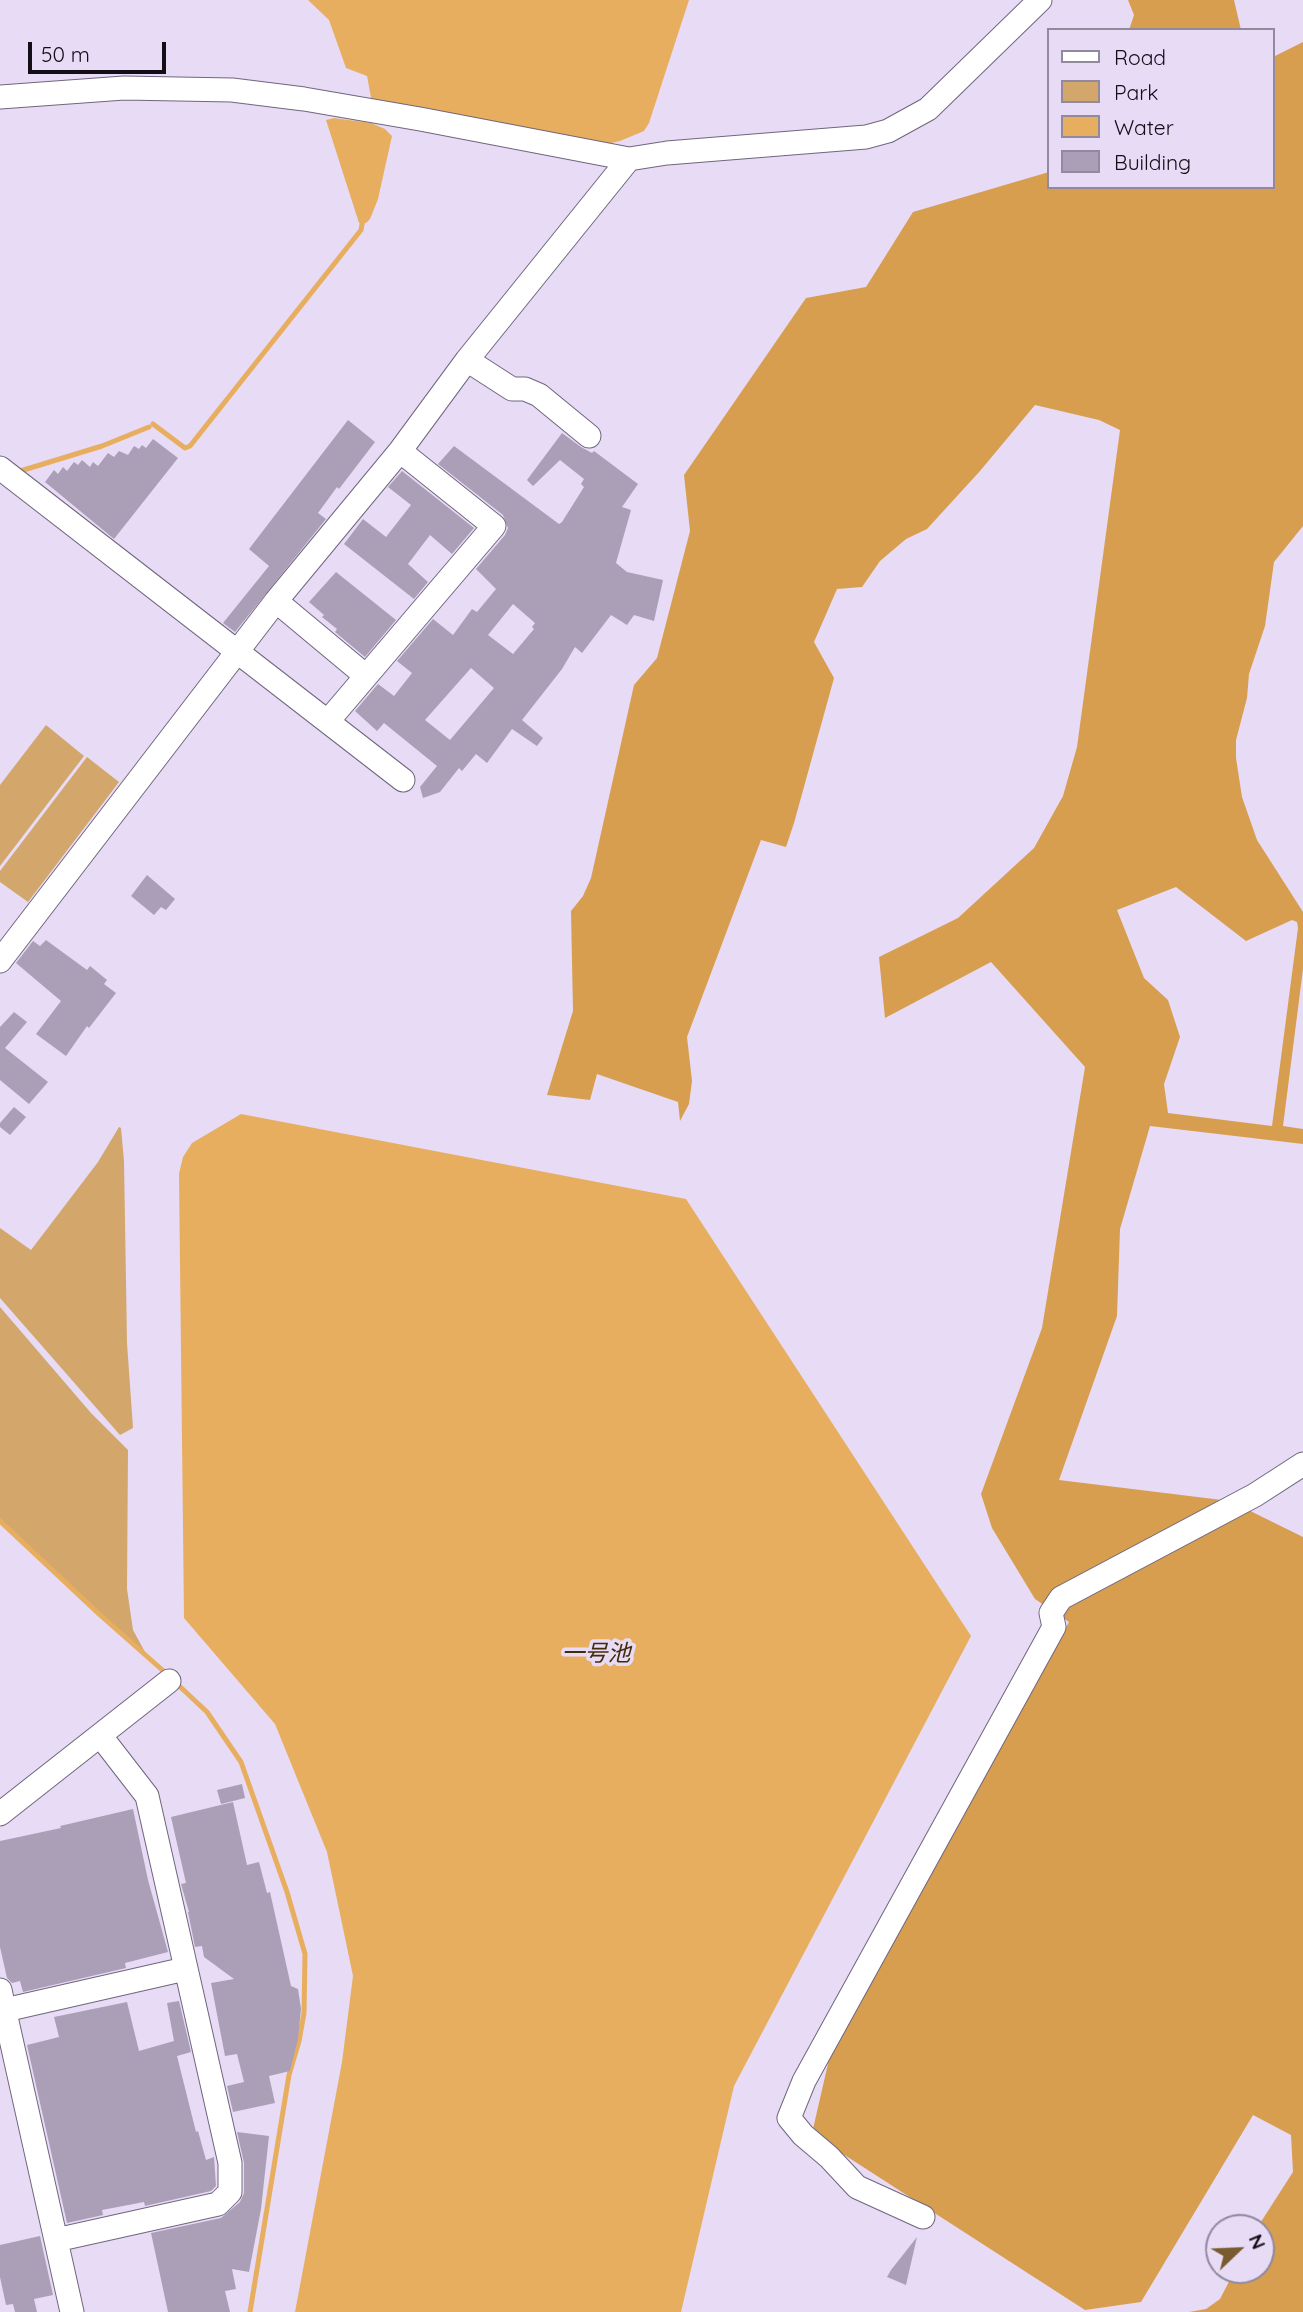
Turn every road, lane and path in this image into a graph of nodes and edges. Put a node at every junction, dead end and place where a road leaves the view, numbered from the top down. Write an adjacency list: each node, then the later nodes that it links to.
1 (1040, 0): 3 (street)
2 (0, 97): 3 (street)
3 (629, 159): 4 (street)
4 (467, 360): 5 (street); 6 (street)
5 (589, 436)
6 (400, 451): 8 (street); 10 (street)
7 (0, 468): 9 (street)
8 (276, 601): 9 (street); 10 (street)
9 (239, 651): 11 (street); 13 (street)
10 (366, 676): 11 (street)
11 (328, 721): 12 (street)
12 (404, 780)
13 (0, 961)
14 (1303, 1464): 20 (street)
15 (169, 1681): 17 (street)
16 (106, 1743): 18 (street)
17 (0, 1814)
18 (186, 1969): 19 (street); 21 (street)
19 (2, 2000): 21 (street)
20 (923, 2217)
21 (56, 2240): 22 (street)
22 (72, 2312)

